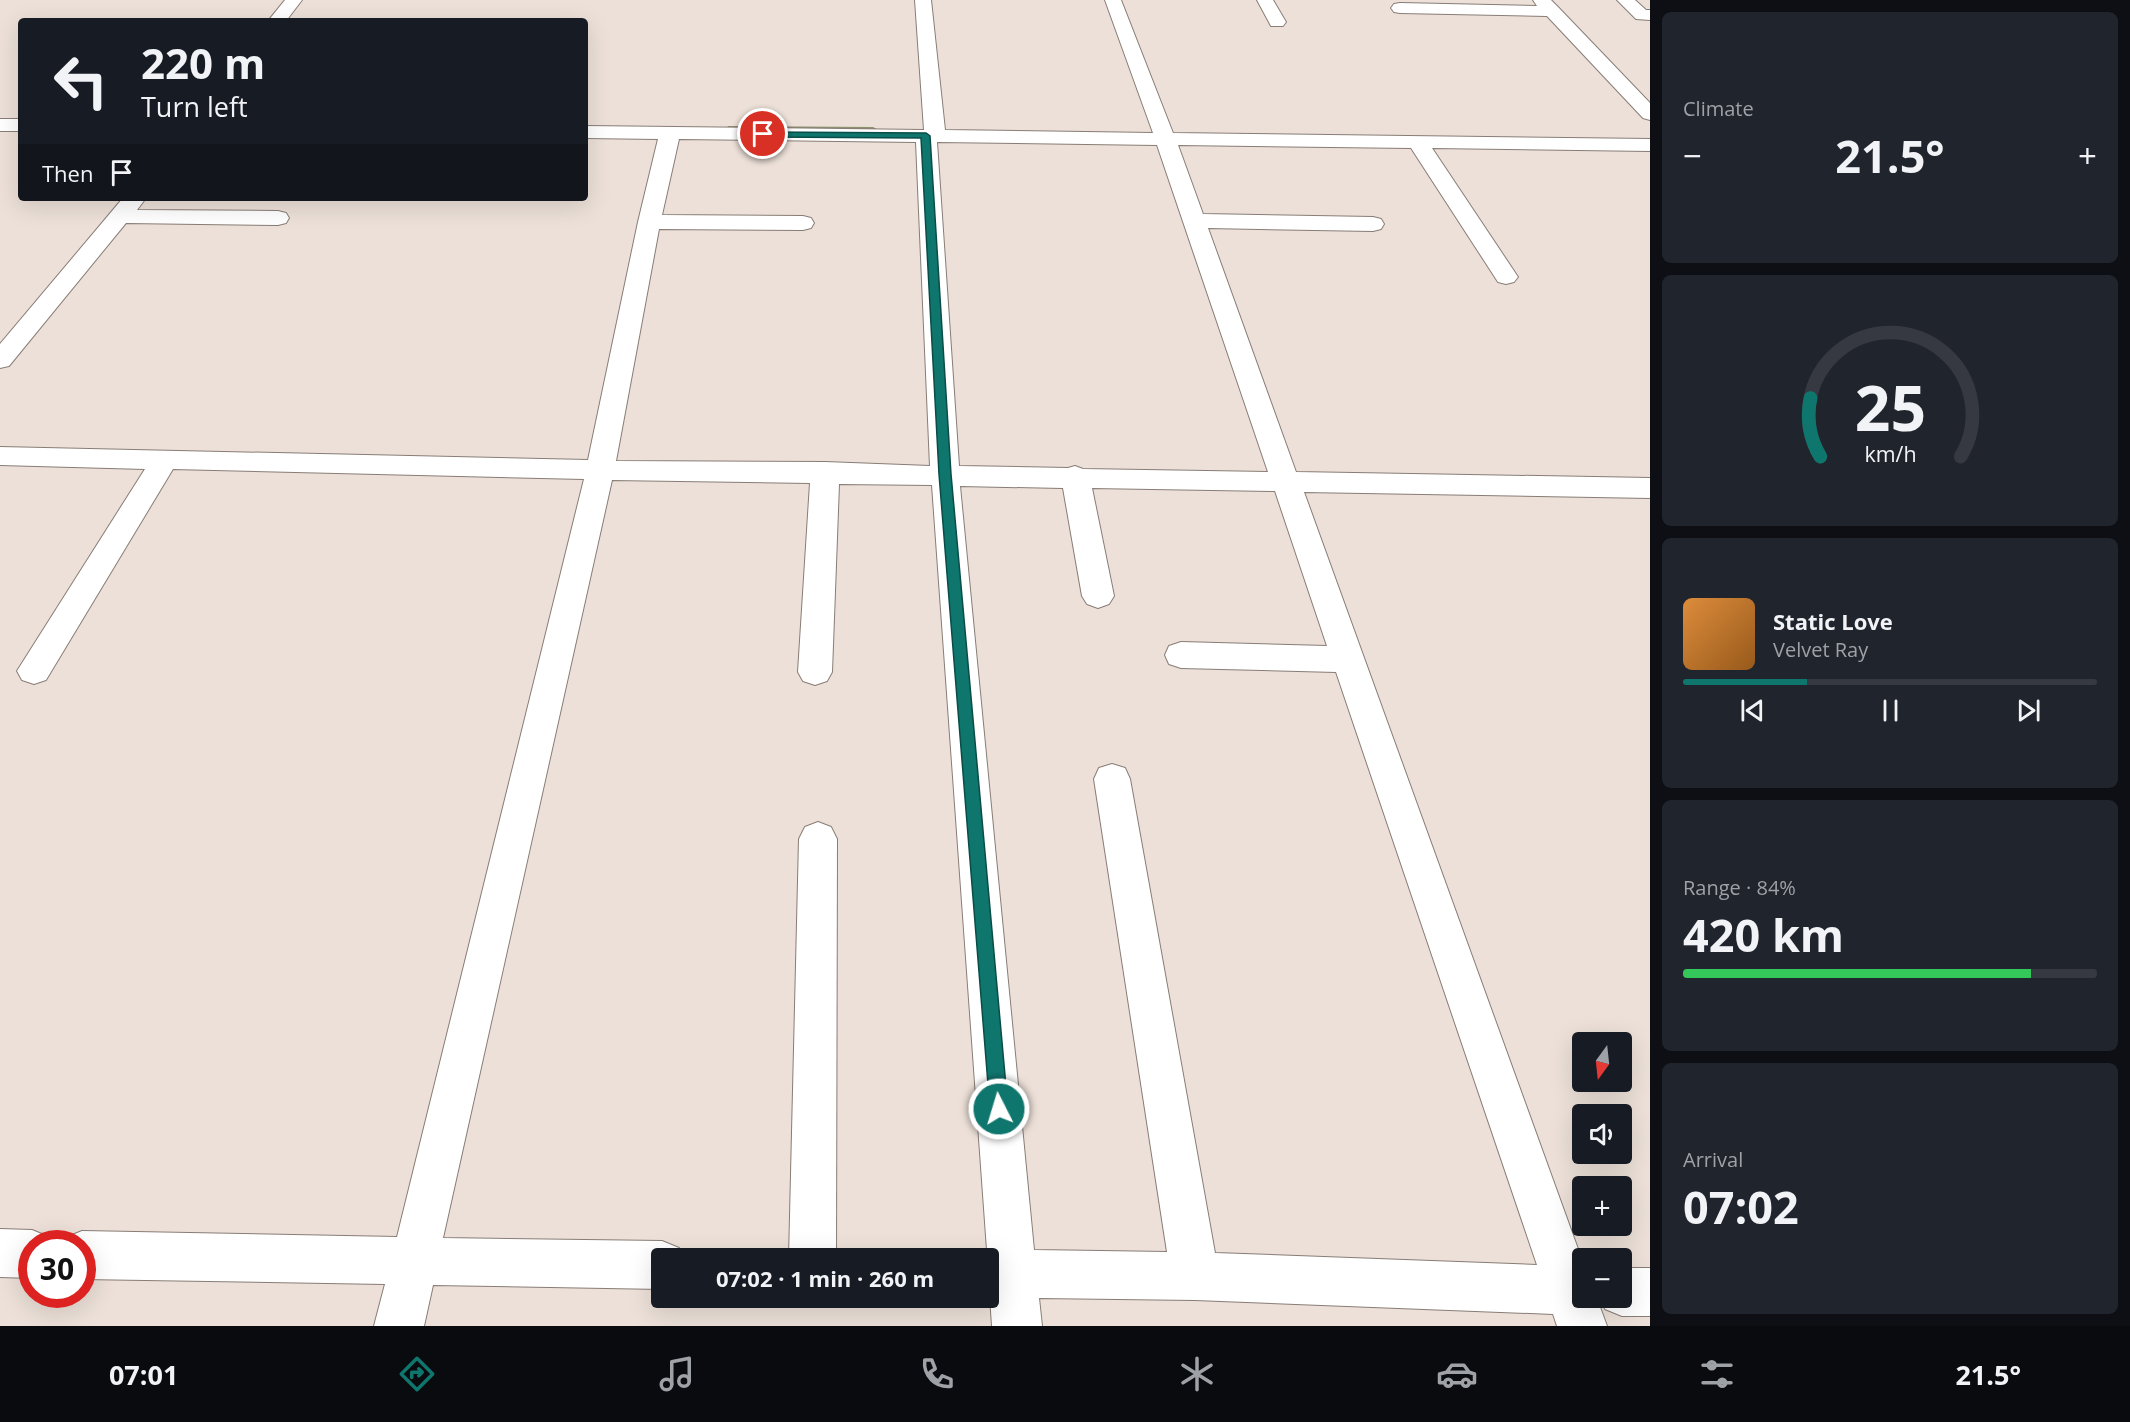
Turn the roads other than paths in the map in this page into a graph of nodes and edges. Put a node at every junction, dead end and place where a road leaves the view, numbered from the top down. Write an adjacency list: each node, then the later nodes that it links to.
1 (294, 0): 9 (street)
2 (923, 0): 16 (street)
3 (1113, 0): 17 (street)
4 (1265, 0): 10 (street)
5 (1626, 0): 8 (street)
6 (1546, 6): 7 (street); 11 (street)
7 (1400, 8)
8 (1650, 15)
9 (279, 18)
10 (1277, 22)
11 (1650, 114)
12 (0, 125): 13 (street)
13 (18, 125)
14 (588, 132): 15 (street)
15 (670, 133): 16 (street); 23 (street)
16 (930, 136): 17 (street); 32 (street)
17 (1165, 138): 18 (street); 22 (street)
18 (1417, 142): 19 (street); 26 (street)
19 (1650, 145)
20 (128, 207): 21 (street); 27 (street)
21 (278, 218)
22 (1194, 221): 25 (street); 34 (street)
23 (649, 222): 24 (street); 30 (street)
24 (803, 223)
25 (1373, 224)
26 (1506, 277)
27 (0, 360)
28 (0, 456): 29 (street)
29 (165, 460): 30 (street); 39 (street)
30 (600, 470): 31 (street); 47 (street)
31 (825, 472): 32 (street); 40 (street)
32 (945, 474): 33 (street); 49 (street)
33 (1075, 476): 34 (street); 36 (street)
34 (1285, 480): 35 (street); 38 (street)
35 (1650, 488)
36 (1098, 596)
37 (1181, 655): 38 (street)
38 (1348, 659): 51 (street)
39 (34, 671)
40 (815, 672)
41 (1112, 779): 50 (street)
42 (818, 839): 43 (street)
43 (812, 1248)
44 (0, 1253): 45 (street)
45 (18, 1254)
46 (96, 1255): 47 (street)
47 (414, 1259): 48 (street); 55 (street)
48 (651, 1265)
49 (1001, 1274): 50 (street); 56 (street)
50 (1195, 1276): 54 (street)
51 (1572, 1285)
52 (1632, 1292): 53 (street)
53 (1650, 1292)
54 (1572, 1302)
55 (399, 1326)
56 (1017, 1326)

